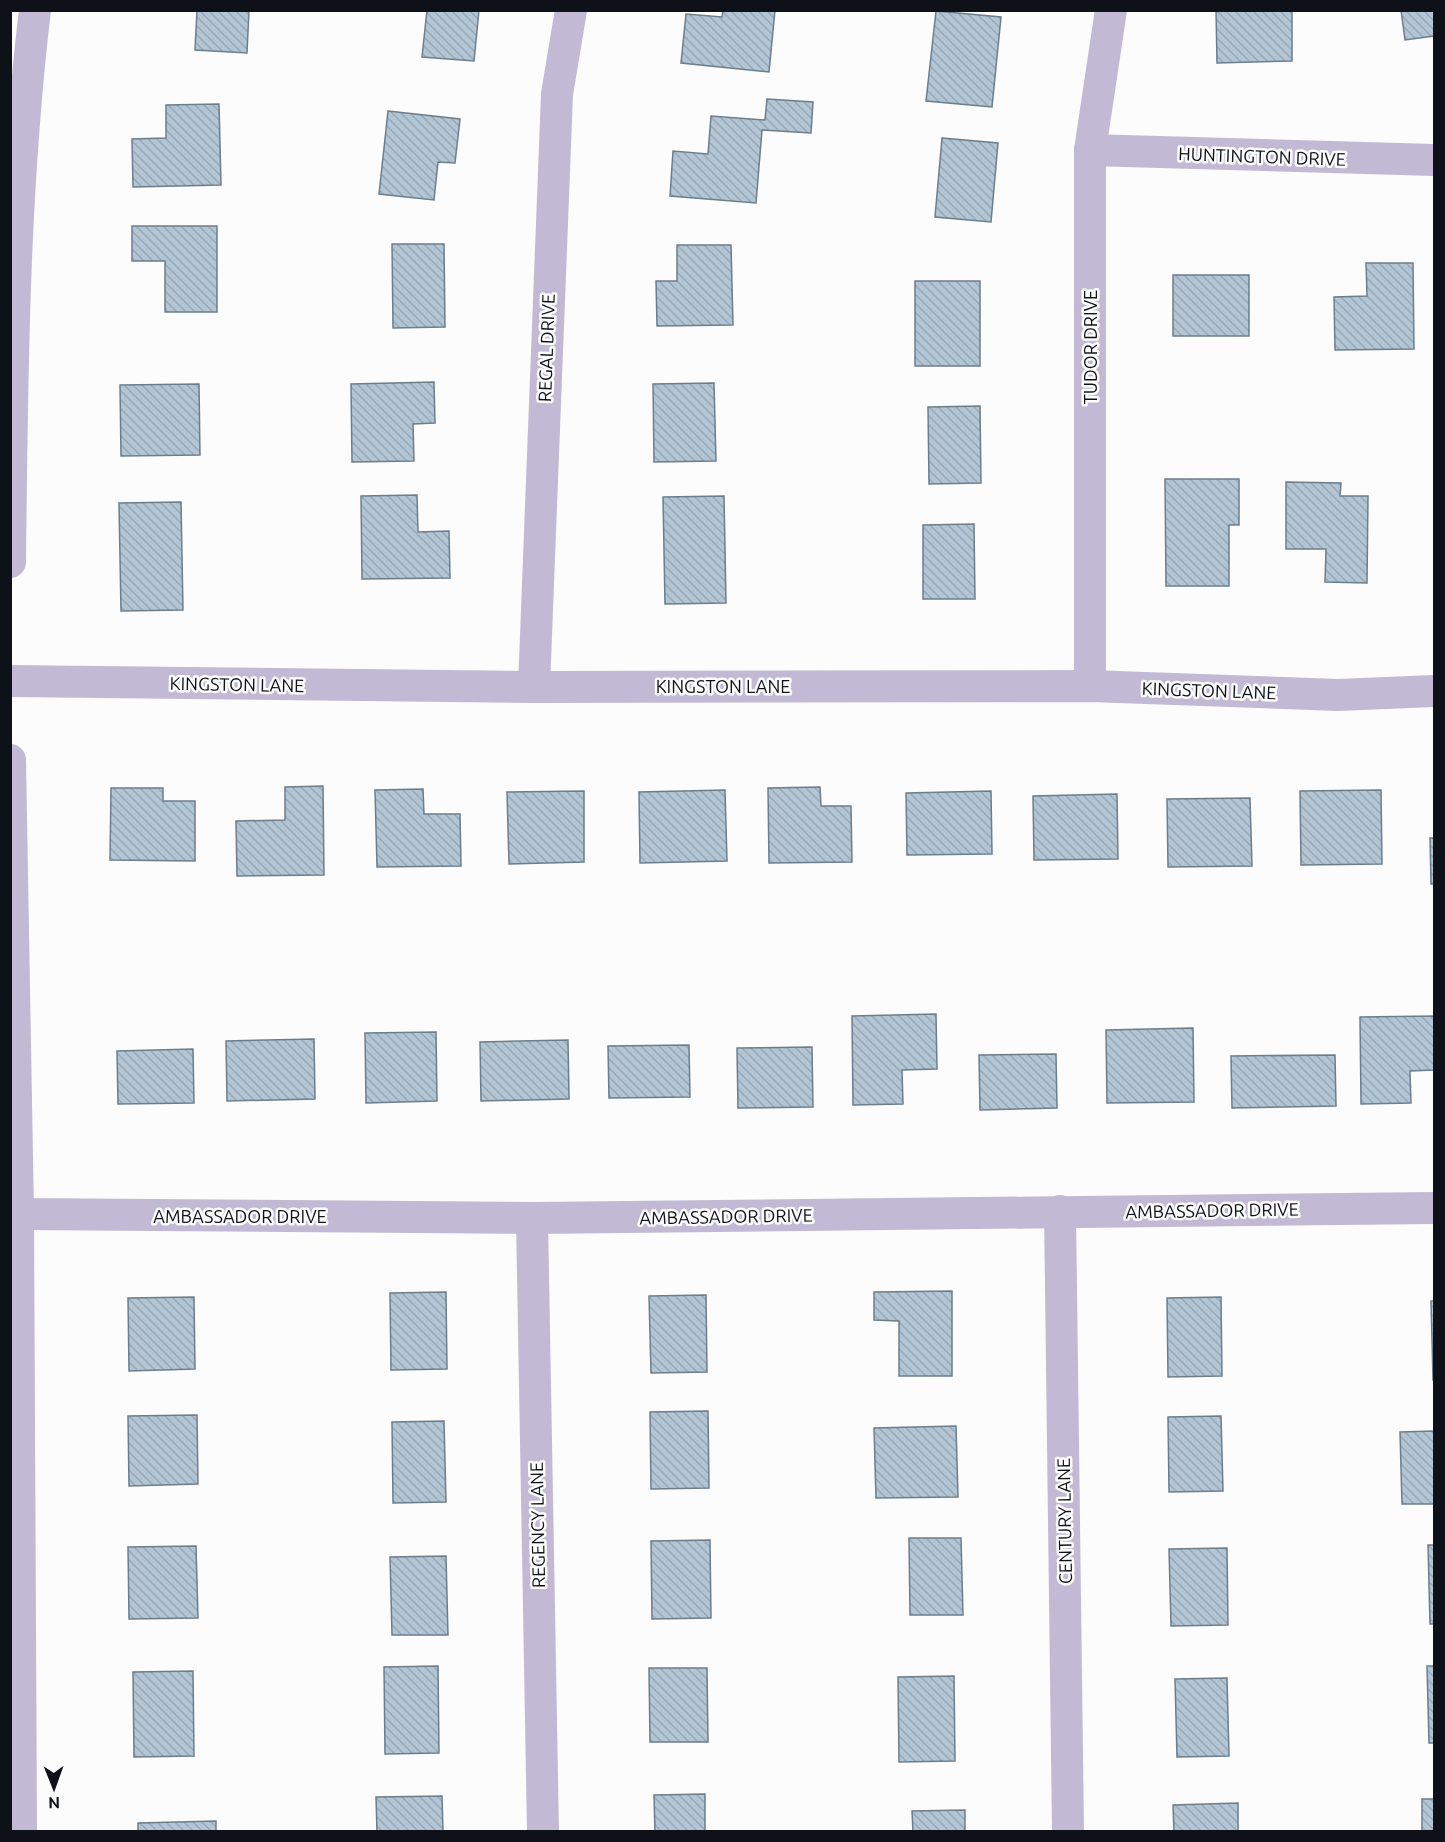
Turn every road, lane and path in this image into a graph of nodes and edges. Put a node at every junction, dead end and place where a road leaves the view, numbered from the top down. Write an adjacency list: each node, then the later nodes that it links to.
1 (35, 10): 6 (street)
2 (571, 10): 9 (street, REGAL DRIVE)
3 (1111, 10): 4 (street, TUDOR DRIVE)
4 (1090, 150): 5 (street, HUNTINGTON DRIVE); 8 (street, TUDOR DRIVE)
5 (1434, 160)
6 (10, 562)
7 (10, 681): 9 (street, KINGSTON LANE)
8 (1090, 686): 9 (street, KINGSTON LANE); 10 (street, KINGSTON LANE)
9 (534, 687)
10 (1434, 691)
11 (10, 760): 14 (street)
12 (1434, 1208): 13 (street, AMBASSADOR DRIVE)
13 (1060, 1211): 15 (street, AMBASSADOR DRIVE); 18 (street, CENTURY LANE)
14 (18, 1214): 15 (street, AMBASSADOR DRIVE); 16 (street)
15 (532, 1218): 17 (street, REGENCY LANE)
16 (21, 1832)
17 (543, 1832)
18 (1068, 1832)

